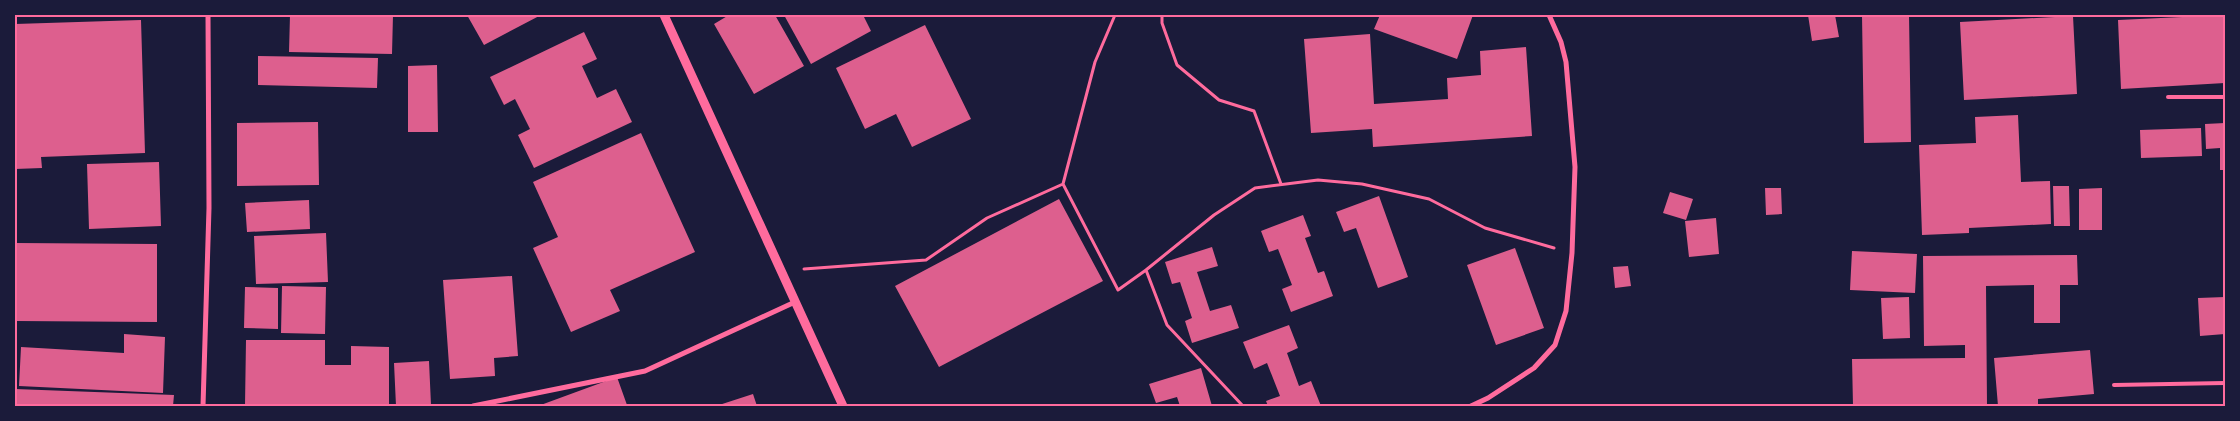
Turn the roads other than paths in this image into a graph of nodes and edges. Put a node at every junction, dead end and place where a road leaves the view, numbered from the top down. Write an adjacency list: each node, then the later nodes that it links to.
1 (208, 15): 9 (street)
2 (664, 15): 6 (street)
3 (1548, 15): 12 (street)
4 (2168, 97): 5 (lane)
5 (2225, 97)
6 (796, 302): 10 (street); 11 (street)
7 (2225, 383): 8 (lane)
8 (2114, 385)
9 (203, 406)
10 (473, 406)
11 (843, 406)
12 (1471, 406)

